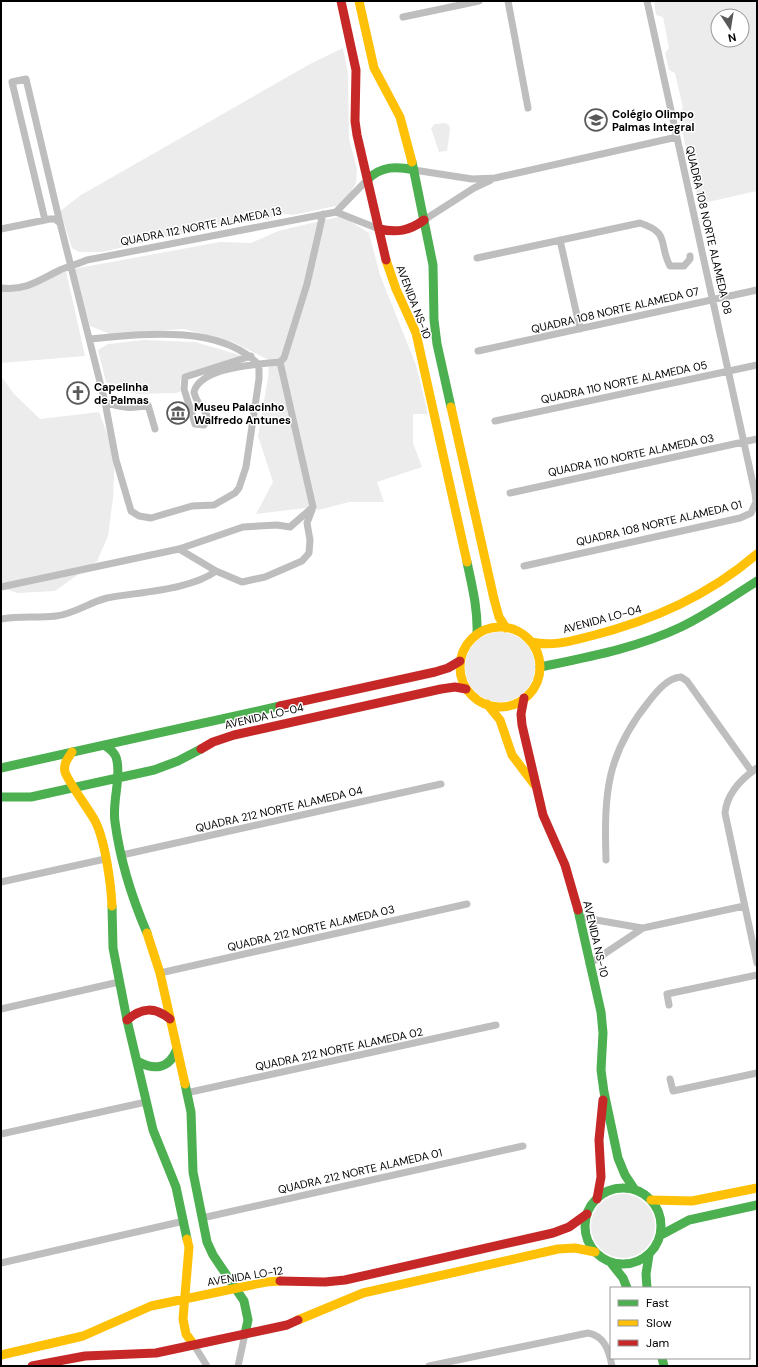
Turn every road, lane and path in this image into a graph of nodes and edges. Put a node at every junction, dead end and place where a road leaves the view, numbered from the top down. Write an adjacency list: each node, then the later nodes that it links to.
1 (341, 1): 11 (street, AVENIDA NS-10)
2 (359, 1): 9 (street, AVENIDA NS-10)
3 (480, 1): 6 (street)
4 (508, 1): 7 (street)
5 (647, 1): 8 (street, QUADRA 108 NORTE ALAMEDA 08)
6 (403, 18)
7 (528, 108)
8 (677, 137): 10 (street); 25 (street, QUADRA 108 NORTE ALAMEDA 08)
9 (414, 170): 10 (street); 11 (street); 15 (street, AVENIDA NS-10)
10 (496, 178): 15 (street)
11 (368, 179): 12 (street); 18 (street, AVENIDA NS-10)
12 (336, 212): 13 (street, QUADRA 112 NORTE ALAMEDA 13); 18 (street)
13 (323, 214): 22 (street, QUADRA 112 NORTE ALAMEDA 13); 30 (street)
14 (45, 220): 16 (street); 16 (street); 17 (street)
15 (424, 220): 18 (street); 48 (street, AVENIDA NS-10)
16 (60, 223): 22 (street)
17 (1, 229)
18 (379, 229): 49 (street, AVENIDA NS-10)
19 (560, 240): 20 (street); 21 (street); 26 (street)
20 (690, 256)
21 (477, 258)
22 (71, 267): 23 (street, QUADRA 112 NORTE ALAMEDA 13); 27 (street)
23 (1, 288)
24 (757, 290): 25 (street, QUADRA 108 NORTE ALAMEDA 07)
25 (714, 299): 26 (street, QUADRA 108 NORTE ALAMEDA 07); 33 (street, QUADRA 108 NORTE ALAMEDA 08)
26 (580, 329): 28 (street, QUADRA 108 NORTE ALAMEDA 07)
27 (90, 339): 29 (street); 34 (street)
28 (478, 351)
29 (251, 356): 32 (street); 32 (street)
30 (280, 362): 32 (street); 40 (street)
31 (757, 365): 33 (street, QUADRA 110 NORTE ALAMEDA 05)
32 (260, 366): 34 (street)
33 (729, 371): 35 (street, QUADRA 110 NORTE ALAMEDA 05); 38 (street, QUADRA 108 NORTE ALAMEDA 08)
34 (105, 402): 36 (street)
35 (495, 421)
36 (154, 430)
37 (757, 439): 38 (street, QUADRA 110 NORTE ALAMEDA 03)
38 (744, 441): 39 (street, QUADRA 110 NORTE ALAMEDA 03); 43 (street, QUADRA 108 NORTE ALAMEDA 01)
39 (510, 493)
40 (313, 507): 41 (street); 44 (street)
41 (179, 549): 44 (street); 46 (street)
42 (757, 554): 50 (street, AVENIDA LO-04)
43 (524, 566)
44 (216, 570): 47 (street)
45 (757, 581): 52 (street)
46 (1, 587)
47 (1, 619)
48 (506, 628): 49 (street); 50 (street)
49 (478, 634): 51 (street)
50 (531, 642): 52 (street)
51 (460, 661): 53 (street); 56 (street, AVENIDA LO-04)
52 (540, 667): 54 (street, AVENIDA NS-10)
53 (466, 689): 55 (street, AVENIDA NS-10); 60 (street, AVENIDA LO-04)
54 (524, 698): 55 (street, AVENIDA NS-10); 64 (street, AVENIDA NS-10)
55 (486, 704): 64 (street, AVENIDA NS-10)
56 (104, 745): 57 (street, AVENIDA LO-04); 60 (street)
57 (72, 752): 58 (street, AVENIDA LO-04); 62 (street)
58 (1, 768)
59 (755, 770): 67 (street); 70 (street)
60 (117, 778): 62 (street, AVENIDA LO-04); 65 (street)
61 (442, 784): 65 (street, QUADRA 212 NORTE ALAMEDA 04)
62 (74, 788): 63 (street, AVENIDA LO-04); 66 (street)
63 (1, 797)
64 (539, 797): 71 (street, AVENIDA NS-10)
65 (122, 855): 75 (street)
66 (105, 859): 68 (street); 77 (street)
67 (606, 860)
68 (1, 882)
69 (467, 904): 75 (street, QUADRA 212 NORTE ALAMEDA 03)
70 (744, 906): 72 (street); 73 (street)
71 (579, 917): 72 (street); 74 (street, AVENIDA NS-10)
72 (642, 928): 74 (street)
73 (757, 963)
74 (589, 964): 87 (street, AVENIDA NS-10)
75 (160, 973): 80 (street)
76 (757, 975): 78 (street)
77 (119, 982): 79 (street); 81 (street)
78 (669, 1005)
79 (1, 1009)
80 (170, 1019): 81 (street); 83 (street)
81 (127, 1020): 84 (street)
82 (496, 1025): 88 (street, QUADRA 212 NORTE ALAMEDA 02)
83 (176, 1051): 84 (street); 88 (street)
84 (137, 1061): 89 (street)
85 (757, 1073): 86 (street)
86 (670, 1079)
87 (604, 1092): 93 (street, AVENIDA NS-10); 94 (street, AVENIDA NS-10)
88 (186, 1093): 98 (street)
89 (146, 1102): 90 (street); 99 (street)
90 (1, 1134)
91 (523, 1146): 98 (street, QUADRA 212 NORTE ALAMEDA 01)
92 (757, 1188): 95 (street)
93 (635, 1190): 94 (street, AVENIDA NS-10); 95 (street, AVENIDA NS-10)
94 (597, 1199): 97 (street, AVENIDA NS-10)
95 (651, 1200): 100 (street, AVENIDA NS-10)
96 (757, 1205): 100 (street)
97 (587, 1214): 101 (street); 107 (street, AVENIDA LO-12)
98 (202, 1218): 107 (street)
99 (184, 1222): 103 (street); 108 (street)
100 (661, 1235): 102 (street)
101 (595, 1252): 104 (street); 109 (street)
102 (649, 1255): 104 (street); 106 (street)
103 (1, 1263)
104 (612, 1263): 105 (street)
105 (628, 1287)
106 (647, 1287)
107 (235, 1288): 108 (street, AVENIDA LO-12); 109 (street)
108 (186, 1299): 110 (street); 111 (street, AVENIDA LO-12)
109 (245, 1334): 110 (street); 114 (street)
110 (194, 1345): 112 (street); 113 (street)
111 (1, 1355)
112 (32, 1366)
113 (207, 1366)
114 (238, 1366)
115 (430, 1366): 116 (street)
116 (612, 1366)

